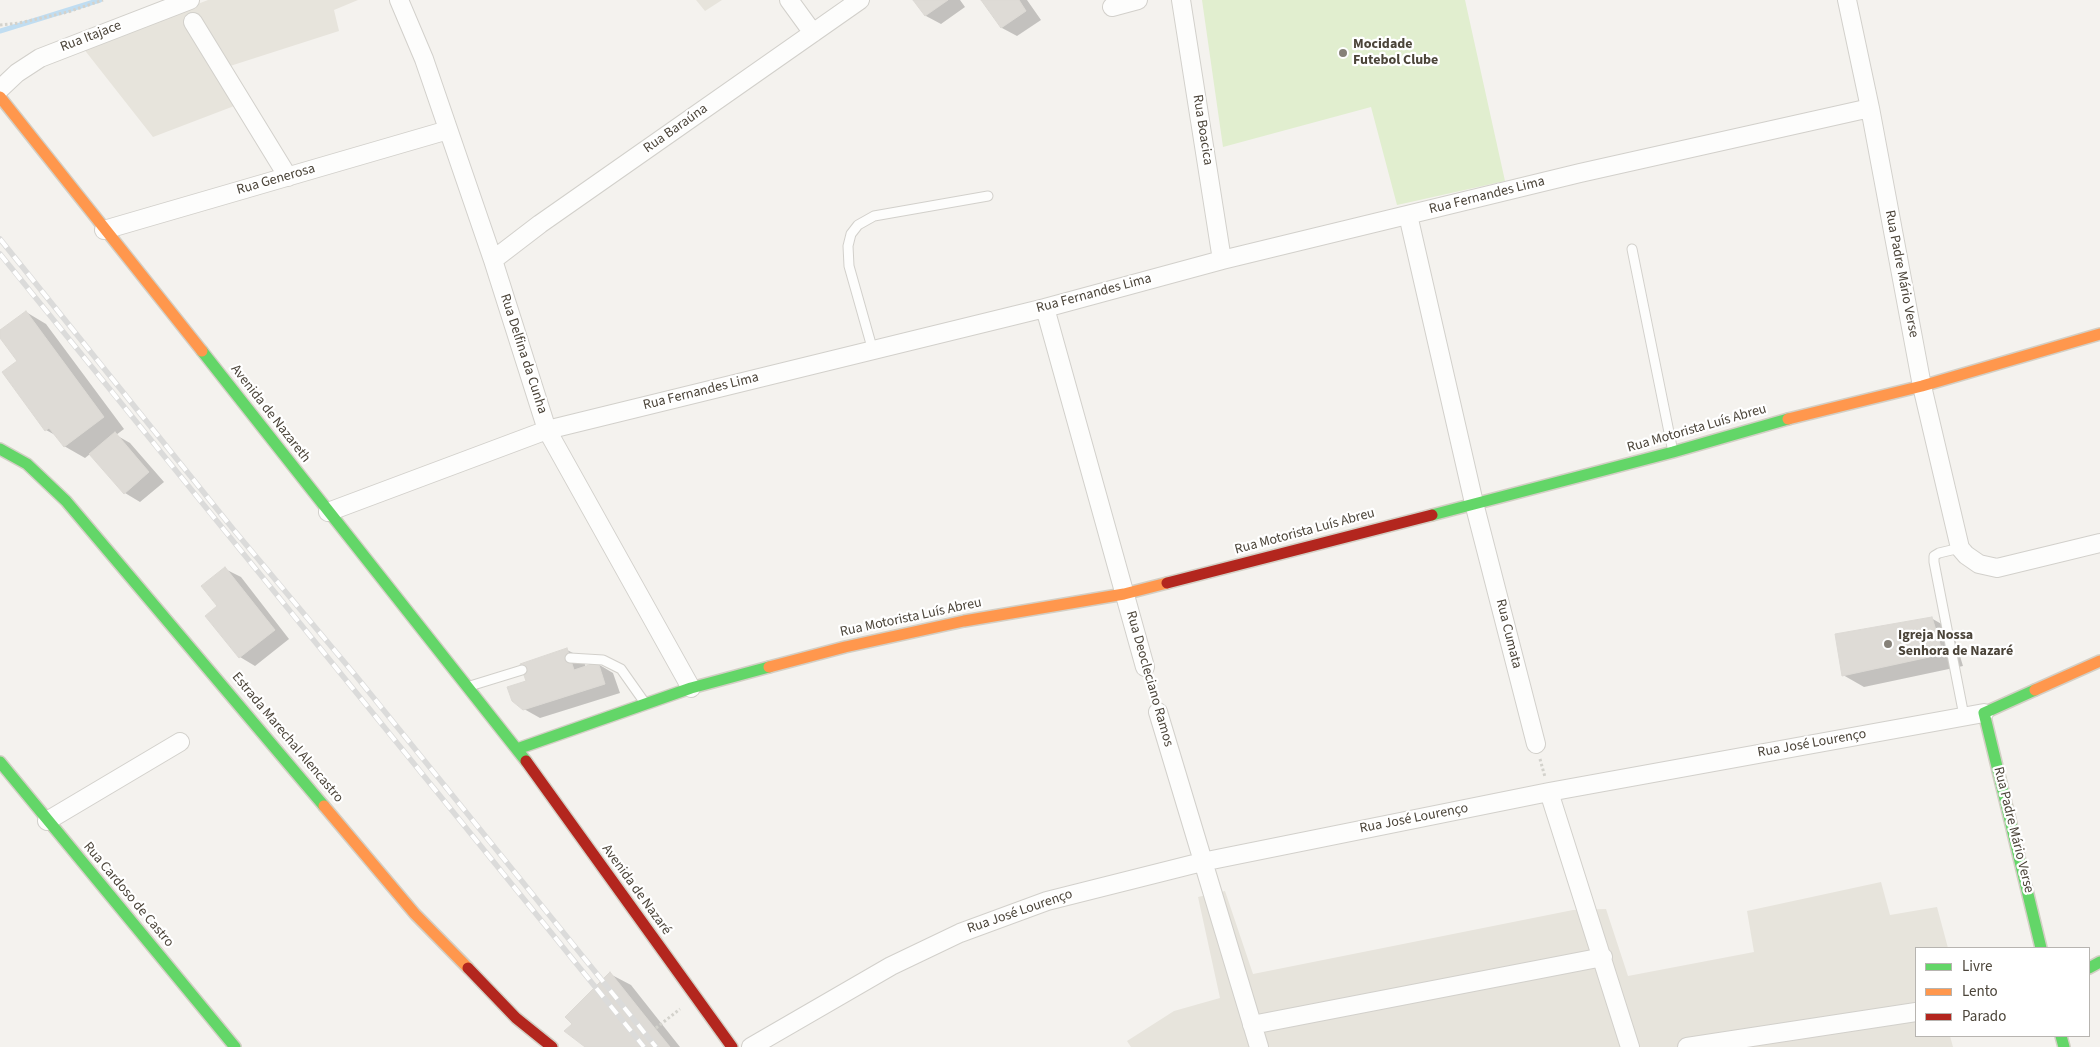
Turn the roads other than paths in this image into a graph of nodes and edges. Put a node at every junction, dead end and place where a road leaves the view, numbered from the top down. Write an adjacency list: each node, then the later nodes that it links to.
1 (190, 0): 11 (street, Rua Itajace)
2 (400, 0): 14 (street, Rua Delfina da Cunha)
3 (789, 0): 10 (street)
4 (860, 0): 10 (street, Rua Baraúna)
5 (1138, 0): 8 (street)
6 (1181, 0): 21 (street, Rua Boacica)
7 (1847, 0): 13 (street, Rua Padre Mário Verse)
8 (1112, 7)
9 (194, 22): 15 (street)
10 (813, 33): 20 (street, Rua Baraúna)
11 (0, 89)
12 (0, 98): 18 (main road, Avenida de Nazareth)
13 (1870, 108): 17 (street, Rua Fernandes Lima); 25 (street, Rua Padre Mário Verse)
14 (448, 130): 15 (street, Rua Generosa); 20 (street, Rua Delfina da Cunha)
15 (288, 177): 18 (street, Rua Generosa)
16 (988, 196): 24 (lane)
17 (1408, 215): 21 (street, Rua Fernandes Lima); 29 (street, Rua Cumata)
18 (104, 230): 30 (main road, Avenida de Nazareth)
19 (1632, 249): 28 (lane)
20 (493, 260): 26 (street, Rua Delfina da Cunha)
21 (1222, 260): 22 (street, Rua Fernandes Lima)
22 (1045, 308): 24 (street, Rua Fernandes Lima); 33 (street, Rua Deocleciano Ramos)
23 (2100, 334): 25 (main road, Rua Motorista Luís Abreu)
24 (873, 351): 26 (street, Rua Fernandes Lima)
25 (1922, 386): 28 (main road, Rua Motorista Luís Abreu); 32 (street, Rua Padre Mário Verse)
26 (547, 430): 30 (street, Rua Fernandes Lima); 39 (street, Rua Delfina da Cunha)
27 (0, 449): 54 (main road, Estrada Marechal Alencastro)
28 (1673, 452): 29 (main road, Rua Motorista Luís Abreu)
29 (1474, 503): 33 (main road, Rua Motorista Luís Abreu); 45 (street, Rua Cumata)
30 (328, 512): 38 (main road, Avenida de Nazareth)
31 (2100, 542): 32 (street)
32 (1960, 548): 43 (lane)
33 (1124, 594): 36 (street, Rua Deocleciano Ramos); 39 (main road, Rua Motorista Luís Abreu)
34 (570, 658): 40 (lane)
35 (2100, 661): 42 (main road, Rua José Lourenço)
36 (1145, 667)
37 (522, 670): 38 (lane)
38 (468, 687): 46 (main road, Avenida de Nazareth)
39 (691, 688): 40 (main road, Rua Motorista Luís Abreu)
40 (646, 704): 46 (main road, Rua Motorista Luís Abreu)
41 (1158, 712): 50 (street, Rua Deocleciano Ramos)
42 (1984, 713): 43 (street, Rua José Lourenço); 51 (main road, Rua Padre Mário Verse)
43 (1964, 716): 48 (street, Rua José Lourenço)
44 (180, 742): 49 (street)
45 (1536, 744)
46 (517, 748): 59 (main road, Avenida de Nazaré)
47 (0, 762): 49 (main road, Rua Cardoso de Castro)
48 (1549, 792): 50 (street, Rua José Lourenço); 52 (street)
49 (47, 821): 57 (main road, Rua Cardoso de Castro)
50 (1202, 862): 55 (street, Rua Deocleciano Ramos); 60 (street, Rua José Lourenço)
51 (2042, 947)
52 (1603, 957): 55 (street); 62 (street)
53 (1915, 1012): 63 (street)
54 (516, 1018): 56 (main road); 58 (main road, Estrada Marechal Alencastro)
55 (1252, 1025): 61 (street, Rua Deocleciano Ramos)
56 (530, 1045)
57 (235, 1047)
58 (552, 1047)
59 (732, 1047)
60 (751, 1047)
61 (1259, 1047)
62 (1630, 1047)
63 (1687, 1047)

